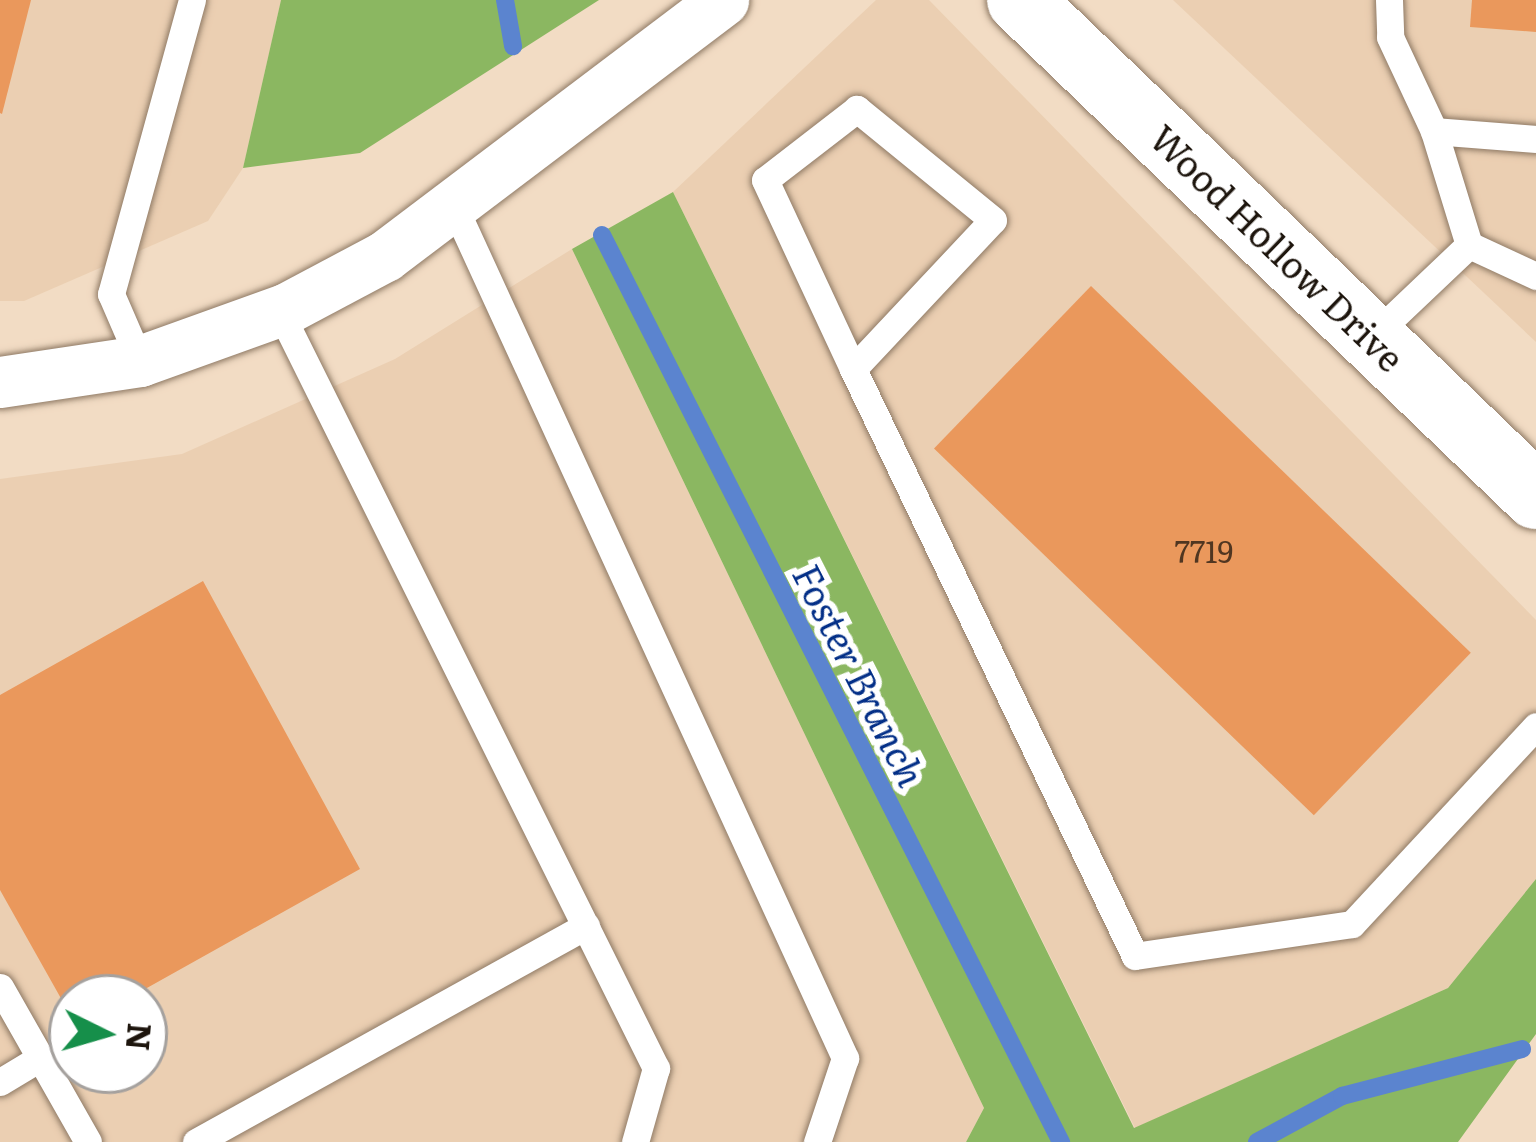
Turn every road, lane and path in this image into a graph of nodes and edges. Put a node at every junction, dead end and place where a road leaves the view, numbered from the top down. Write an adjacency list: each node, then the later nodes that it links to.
1 (192, 0): 12 (lane)
2 (723, 0): 7 (street)
3 (1020, 0): 11 (street, Wood Hollow Drive)
4 (1389, 0): 5 (lane)
5 (1434, 131): 6 (lane); 8 (lane)
6 (1536, 139)
7 (453, 205): 10 (street); 24 (lane)
8 (1469, 244): 9 (lane); 11 (lane)
9 (1536, 276)
10 (280, 310): 12 (street); 17 (lane)
11 (1373, 336): 15 (street, Wood Hollow Drive)
12 (140, 361): 14 (street)
13 (853, 369): 13 (lane); 16 (lane)
14 (0, 382)
15 (1536, 496)
16 (1536, 726)
17 (586, 926): 22 (lane); 23 (lane)
18 (0, 987): 19 (lane)
19 (40, 1058): 20 (lane); 21 (lane)
20 (0, 1082)
21 (88, 1142)
22 (196, 1142)
23 (635, 1142)
24 (817, 1142)

